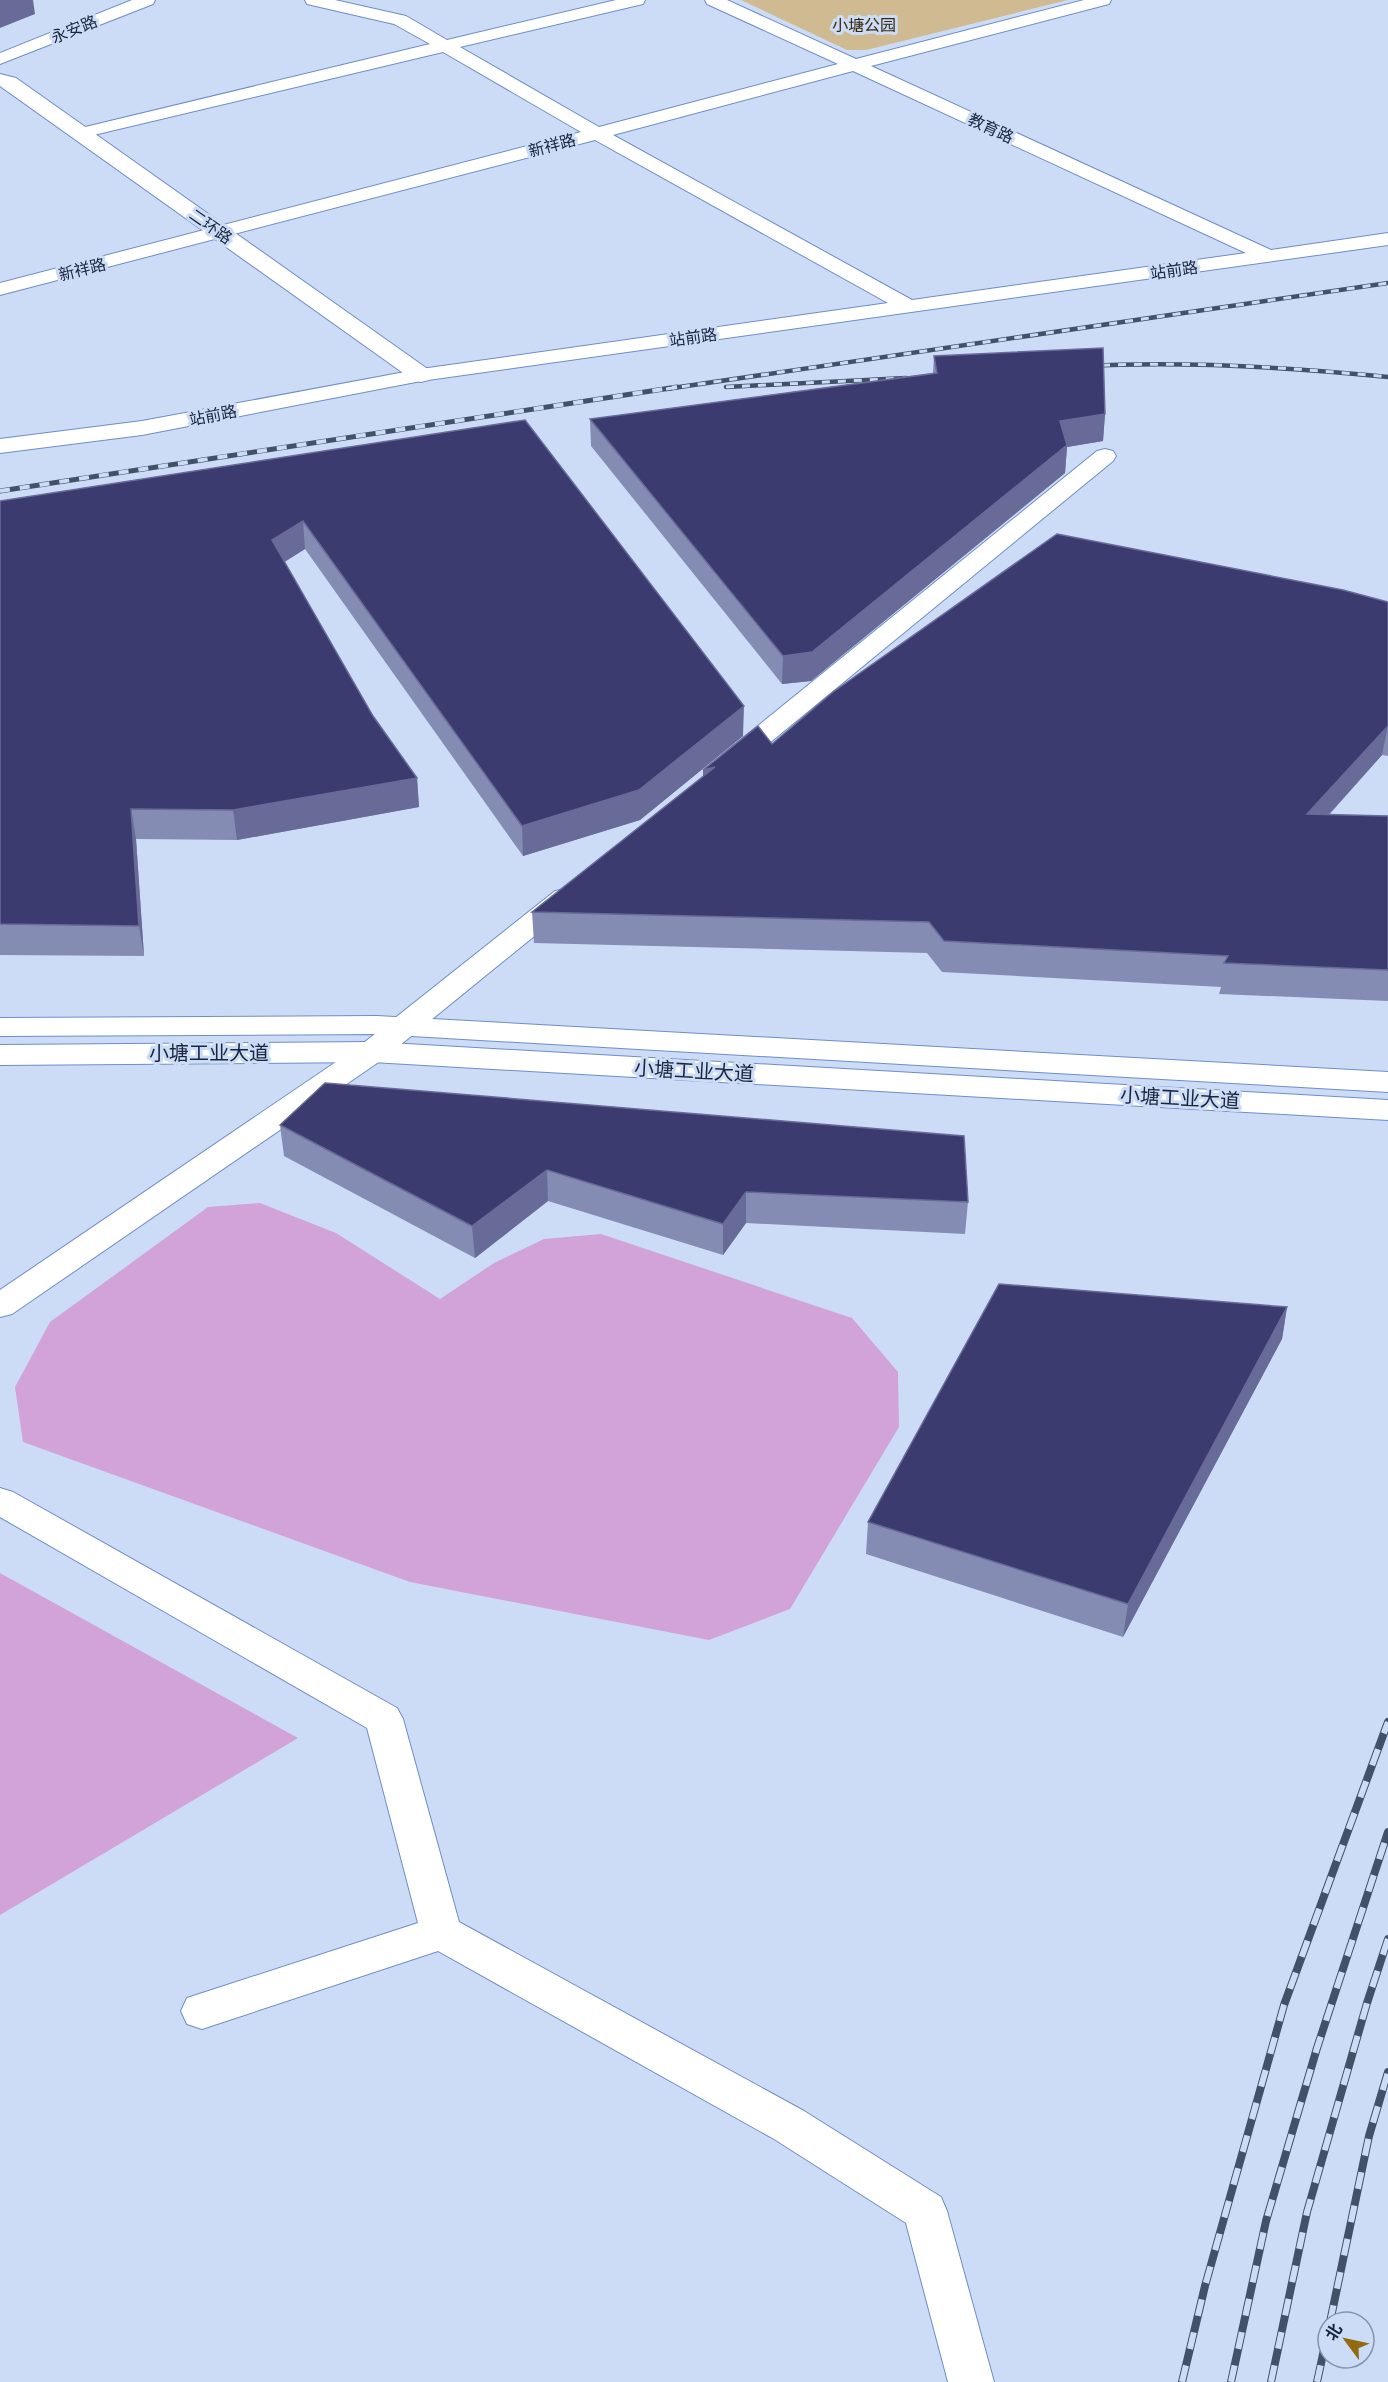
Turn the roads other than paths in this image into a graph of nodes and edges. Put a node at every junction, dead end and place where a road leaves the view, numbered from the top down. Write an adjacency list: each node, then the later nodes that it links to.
1 (147, 0): 7 (street, 永安路)
2 (313, 0): 6 (street)
3 (637, 0): 6 (street)
4 (712, 0): 8 (street, 教育路)
5 (1103, 0): 8 (street, 新祥路)
6 (444, 46): 10 (street); 11 (street)
7 (0, 59)
8 (853, 64): 11 (street, 新祥路); 14 (street, 教育路)
9 (0, 80): 10 (main road, 二环路)
10 (81, 133): 12 (main road, 二环路)
11 (596, 133): 12 (street, 新祥路); 16 (street)
12 (222, 233): 15 (street, 新祥路); 17 (main road, 二环路)
13 (1388, 239): 14 (street, 站前路)
14 (1269, 256): 16 (street, 站前路)
15 (0, 289)
16 (910, 307): 17 (street, 站前路)
17 (421, 375): 18 (street, 站前路)
18 (0, 446)
19 (1105, 456): 20 (street)
20 (710, 779)
21 (581, 884): 23 (street)
22 (0, 1027): 23 (main road, 小塘工业大道)
23 (406, 1027): 24 (street); 26 (main road, 小塘工业大道)
24 (372, 1052): 25 (main road, 小塘工业大道); 27 (main road, 小塘工业大道); 28 (street)
25 (0, 1055)
26 (1388, 1082)
27 (1388, 1110)
28 (0, 1306)
29 (0, 1501): 30 (street)
30 (441, 1933): 31 (street); 32 (street)
31 (202, 2011)
32 (971, 2382)

